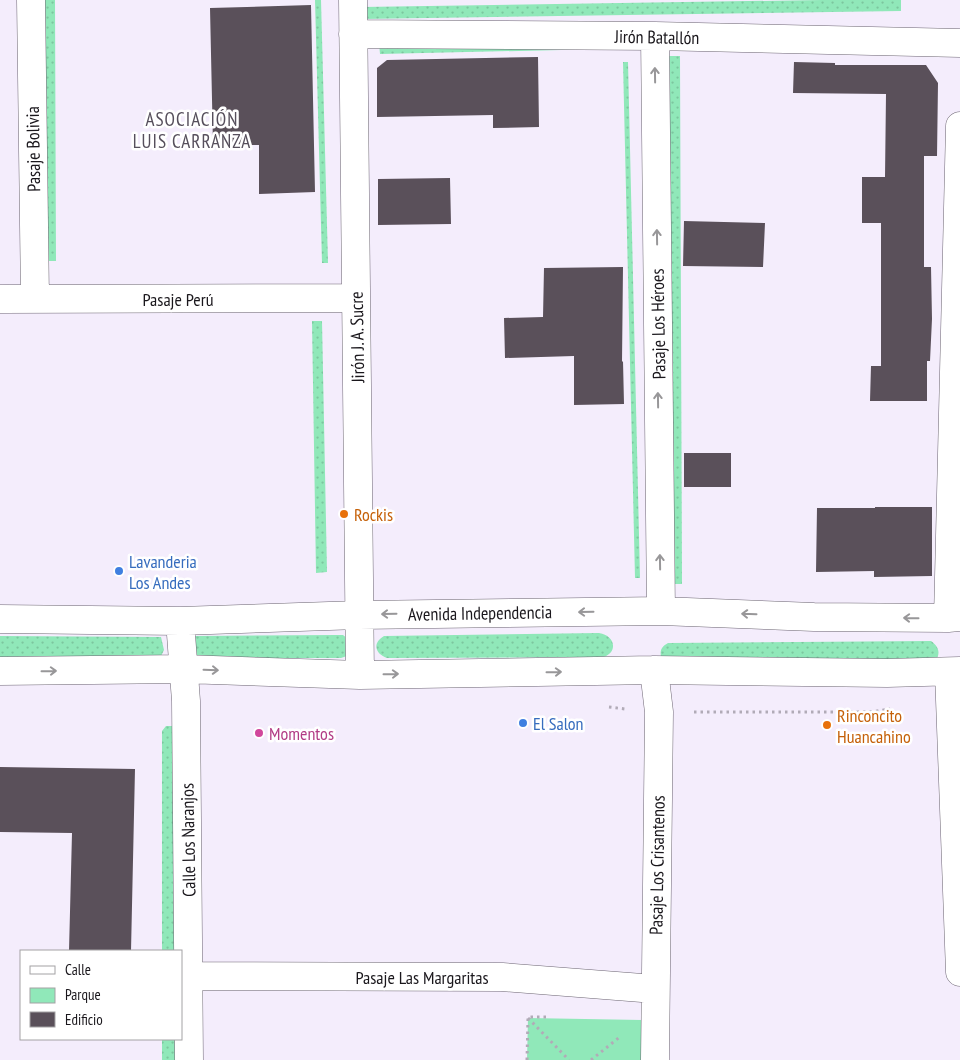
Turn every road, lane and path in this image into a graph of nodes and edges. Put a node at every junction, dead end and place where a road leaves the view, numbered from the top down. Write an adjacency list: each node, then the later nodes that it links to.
1 (31, 0): 9 (street, Pasaje Bolivia)
2 (353, 0): 3 (street, Jirón J. A. Sucre)
3 (353, 34): 4 (street, Jirón Batallón); 7 (street, Jirón J. A. Sucre)
4 (655, 36): 5 (street, Jirón Batallón); 10 (street, Pasaje Los Héroes, one-way to 4)
5 (960, 43)
6 (960, 126): 12 (street)
7 (356, 298): 9 (street, Pasaje Perú); 11 (street, Jirón J. A. Sucre)
8 (0, 299): 9 (street, Pasaje Perú)
9 (35, 299)
10 (661, 611): 11 (street, Avenida Independencia, one-way to 11); 12 (street, Avenida Independencia, one-way to 10)
11 (359, 615): 14 (street, Avenida Independencia); 19 (street, Jirón J. A. Sucre)
12 (954, 618)
13 (0, 619): 14 (street, Avenida Independencia)
14 (180, 621): 15 (street, Calle Los Naranjos)
15 (184, 669): 17 (street, one-way to 15); 19 (street, one-way to 19); 21 (street, Calle Los Naranjos)
16 (654, 670): 18 (street); 19 (street, one-way to 16); 23 (street, Pasaje Los Crisantenos)
17 (0, 671)
18 (954, 672): 20 (street)
19 (360, 675)
20 (960, 972)
21 (189, 976): 22 (street, Pasaje Las Margaritas); 26 (street, Calle Los Naranjos)
22 (502, 977): 23 (street, Pasaje Las Margaritas); 24 (path)
23 (656, 989): 29 (street, Pasaje Los Crisantenos)
24 (528, 1017): 25 (path); 27 (path); 28 (path)
25 (556, 1017)
26 (189, 1060)
27 (527, 1060)
28 (569, 1060)
29 (655, 1060)

